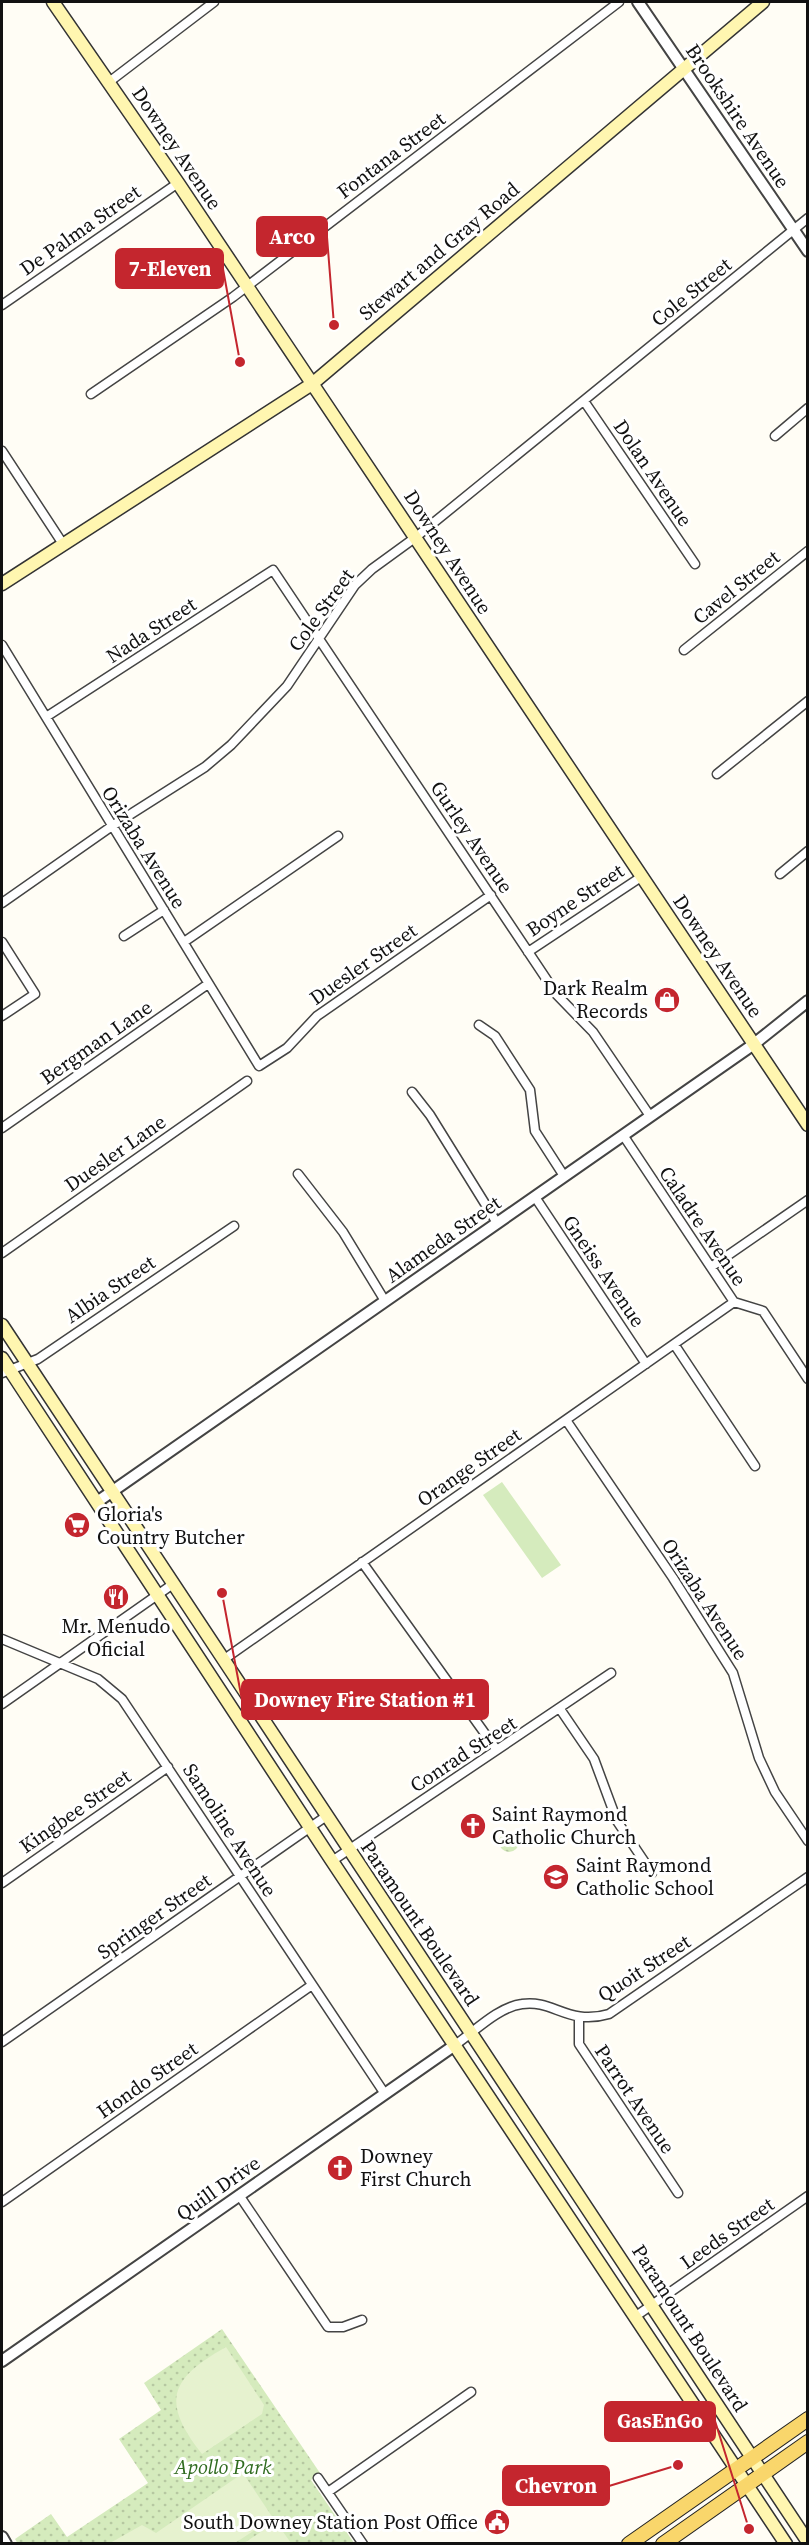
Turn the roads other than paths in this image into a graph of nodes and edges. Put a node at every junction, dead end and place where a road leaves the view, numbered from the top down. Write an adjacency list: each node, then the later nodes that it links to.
1 (53, 2): 7 (main road, Downey Avenue)
2 (214, 2): 7 (street)
3 (619, 2): 12 (street, Fontana Street)
4 (638, 2): 6 (street, Brookshire Avenue)
5 (764, 2): 6 (main road, Stewart and Gray Road)
6 (684, 69): 10 (street, Brookshire Avenue); 15 (main road, Stewart and Gray Road)
7 (109, 82): 8 (main road, Downey Avenue)
8 (178, 183): 12 (main road, Downey Avenue); 14 (street, De Palma Street)
9 (807, 218): 10 (street, Cole Street)
10 (794, 230): 11 (street, Brookshire Avenue); 17 (street, Cole Street)
11 (807, 251)
12 (247, 285): 15 (main road, Downey Avenue); 16 (street, Fontana Street)
13 (2, 291): 14 (street)
14 (5, 302)
15 (312, 384): 21 (main road, Downey Avenue); 22 (main road, Stewart and Gray Road)
16 (91, 394)
17 (584, 401): 21 (street, Cole Street); 24 (street, Dolan Avenue)
18 (807, 408): 19 (street)
19 (775, 436)
20 (2, 451): 22 (street)
21 (416, 537): 27 (street, Cole Street); 37 (main road, Downey Avenue)
22 (63, 544): 26 (main road, Stewart and Gray Road)
23 (807, 550): 29 (street, Cavel Street)
24 (695, 564)
25 (273, 570): 27 (street, Gurley Avenue); 31 (street, Nada Street)
26 (2, 584)
27 (319, 639): 33 (street, Cole Street); 38 (street, Gurley Avenue)
28 (2, 645): 31 (street, Orizaba Avenue)
29 (684, 650)
30 (807, 701): 32 (street)
31 (46, 717): 33 (street, Orizaba Avenue)
32 (717, 774)
33 (112, 826): 39 (street, Cole Street); 40 (street, Orizaba Avenue)
34 (338, 836): 43 (street)
35 (807, 851): 36 (street)
36 (780, 874)
37 (641, 877): 44 (street, Boyne Street); 49 (main road, Downey Avenue)
38 (491, 895): 44 (street, Gurley Avenue); 50 (street, Duesler Street)
39 (2, 903)
40 (164, 910): 41 (street); 43 (street, Orizaba Avenue)
41 (124, 936)
42 (2, 942): 47 (street)
43 (183, 942): 45 (street, Orizaba Avenue)
44 (528, 952): 53 (street, Gurley Avenue)
45 (208, 984): 50 (street, Orizaba Avenue); 55 (street, Bergman Lane)
46 (807, 1001): 49 (street, Alameda Street)
47 (2, 1016)
48 (479, 1025): 58 (street)
49 (754, 1044): 53 (street, Alameda Street); 54 (main road, Downey Avenue)
50 (259, 1066)
51 (247, 1081): 63 (street, Duesler Lane)
52 (412, 1092): 61 (street)
53 (650, 1116): 56 (street, Alameda Street)
54 (807, 1125)
55 (2, 1128)
56 (623, 1135): 58 (street, Alameda Street); 64 (street, Caladre Avenue)
57 (298, 1174): 65 (street)
58 (564, 1176): 59 (street, Alameda Street)
59 (535, 1197): 61 (street, Alameda Street); 71 (street, Gneiss Avenue)
60 (807, 1200): 64 (street)
61 (497, 1223): 65 (street, Alameda Street)
62 (234, 1226): 70 (street, Albia Street)
63 (2, 1253)
64 (711, 1267): 66 (street, Caladre Avenue)
65 (386, 1301): 76 (street, Alameda Street)
66 (734, 1302): 68 (street, Orange Street); 73 (street, Caladre Avenue)
67 (2, 1325): 70 (main road, Paramount Boulevard)
68 (674, 1344): 71 (street, Orange Street); 75 (street)
69 (2, 1358): 72 (main road, Paramount Boulevard)
70 (27, 1363): 72 (street, Albia Street); 76 (main road, Paramount Boulevard)
71 (646, 1364): 74 (street, Orange Street)
72 (5, 1372): 77 (main road, Paramount Boulevard)
73 (807, 1379)
74 (566, 1420): 78 (street, Orange Street); 92 (street, Orizaba Avenue)
75 (754, 1466)
76 (111, 1492): 77 (street, Alameda Street); 79 (main road, Paramount Boulevard)
77 (97, 1502): 80 (main road, Paramount Boulevard)
78 (362, 1562): 83 (street, Orange Street); 88 (street)
79 (173, 1584): 80 (street); 83 (main road, Paramount Boulevard)
80 (158, 1595): 82 (main road, Paramount Boulevard); 84 (street)
81 (2, 1639): 84 (street, Samoline Avenue)
82 (191, 1646): 83 (main road); 91 (main road, Paramount Boulevard)
83 (223, 1660): 90 (main road, Paramount Boulevard)
84 (58, 1664): 86 (street); 89 (street, Samoline Avenue)
85 (611, 1673): 87 (street, Conrad Street)
86 (2, 1704)
87 (560, 1709): 88 (street, Conrad Street); 95 (street)
88 (496, 1749): 93 (street, Conrad Street)
89 (168, 1767): 96 (street, Samoline Avenue); 98 (street, Kingbee Street)
90 (325, 1817): 91 (street, Springer Street); 93 (main road, Paramount Boulevard)
91 (310, 1827): 94 (main road, Paramount Boulevard); 96 (street, Springer Street)
92 (807, 1841)
93 (347, 1851): 94 (street, Conrad Street); 101 (main road, Paramount Boulevard)
94 (332, 1861): 103 (main road, Paramount Boulevard)
95 (652, 1873)
96 (240, 1875): 99 (street, Samoline Avenue); 102 (street, Springer Street)
97 (807, 1877): 100 (street, Quoit Street)
98 (2, 1883)
99 (312, 1985): 104 (street, Samoline Avenue); 108 (street, Hondo Street)
100 (579, 2018): 101 (street, Quoit Street); 105 (street, Parrot Avenue)
101 (471, 2034): 103 (street, Quoit Street); 109 (main road, Paramount Boulevard)
102 (2, 2042)
103 (455, 2045): 104 (street, Quill Drive); 110 (main road, Paramount Boulevard)
104 (385, 2094): 106 (street, Quill Drive)
105 (678, 2193)
106 (239, 2195): 111 (street); 112 (street, Quill Drive)
107 (807, 2196): 109 (street, Leeds Street)
108 (2, 2202)
109 (652, 2305): 110 (street, Leeds Street); 116 (main road, Paramount Boulevard)
110 (636, 2316): 117 (main road, Paramount Boulevard)
111 (362, 2320)
112 (2, 2361)
113 (471, 2392): 121 (street)
114 (807, 2419): 116 (main road)
115 (807, 2442): 118 (main road)
116 (752, 2458): 117 (main road); 118 (main road, Paramount Boulevard)
117 (737, 2468): 120 (main road, Paramount Boulevard); 126 (main road)
118 (762, 2473): 120 (main road); 123 (main road, Paramount Boulevard)
119 (318, 2478): 121 (street)
120 (747, 2484): 127 (main road); 128 (main road, Paramount Boulevard)
121 (328, 2492): 125 (street)
122 (2, 2537): 124 (street)
123 (807, 2542)
124 (6, 2544)
125 (363, 2544)
126 (629, 2544)
127 (663, 2544)
128 (786, 2544)

